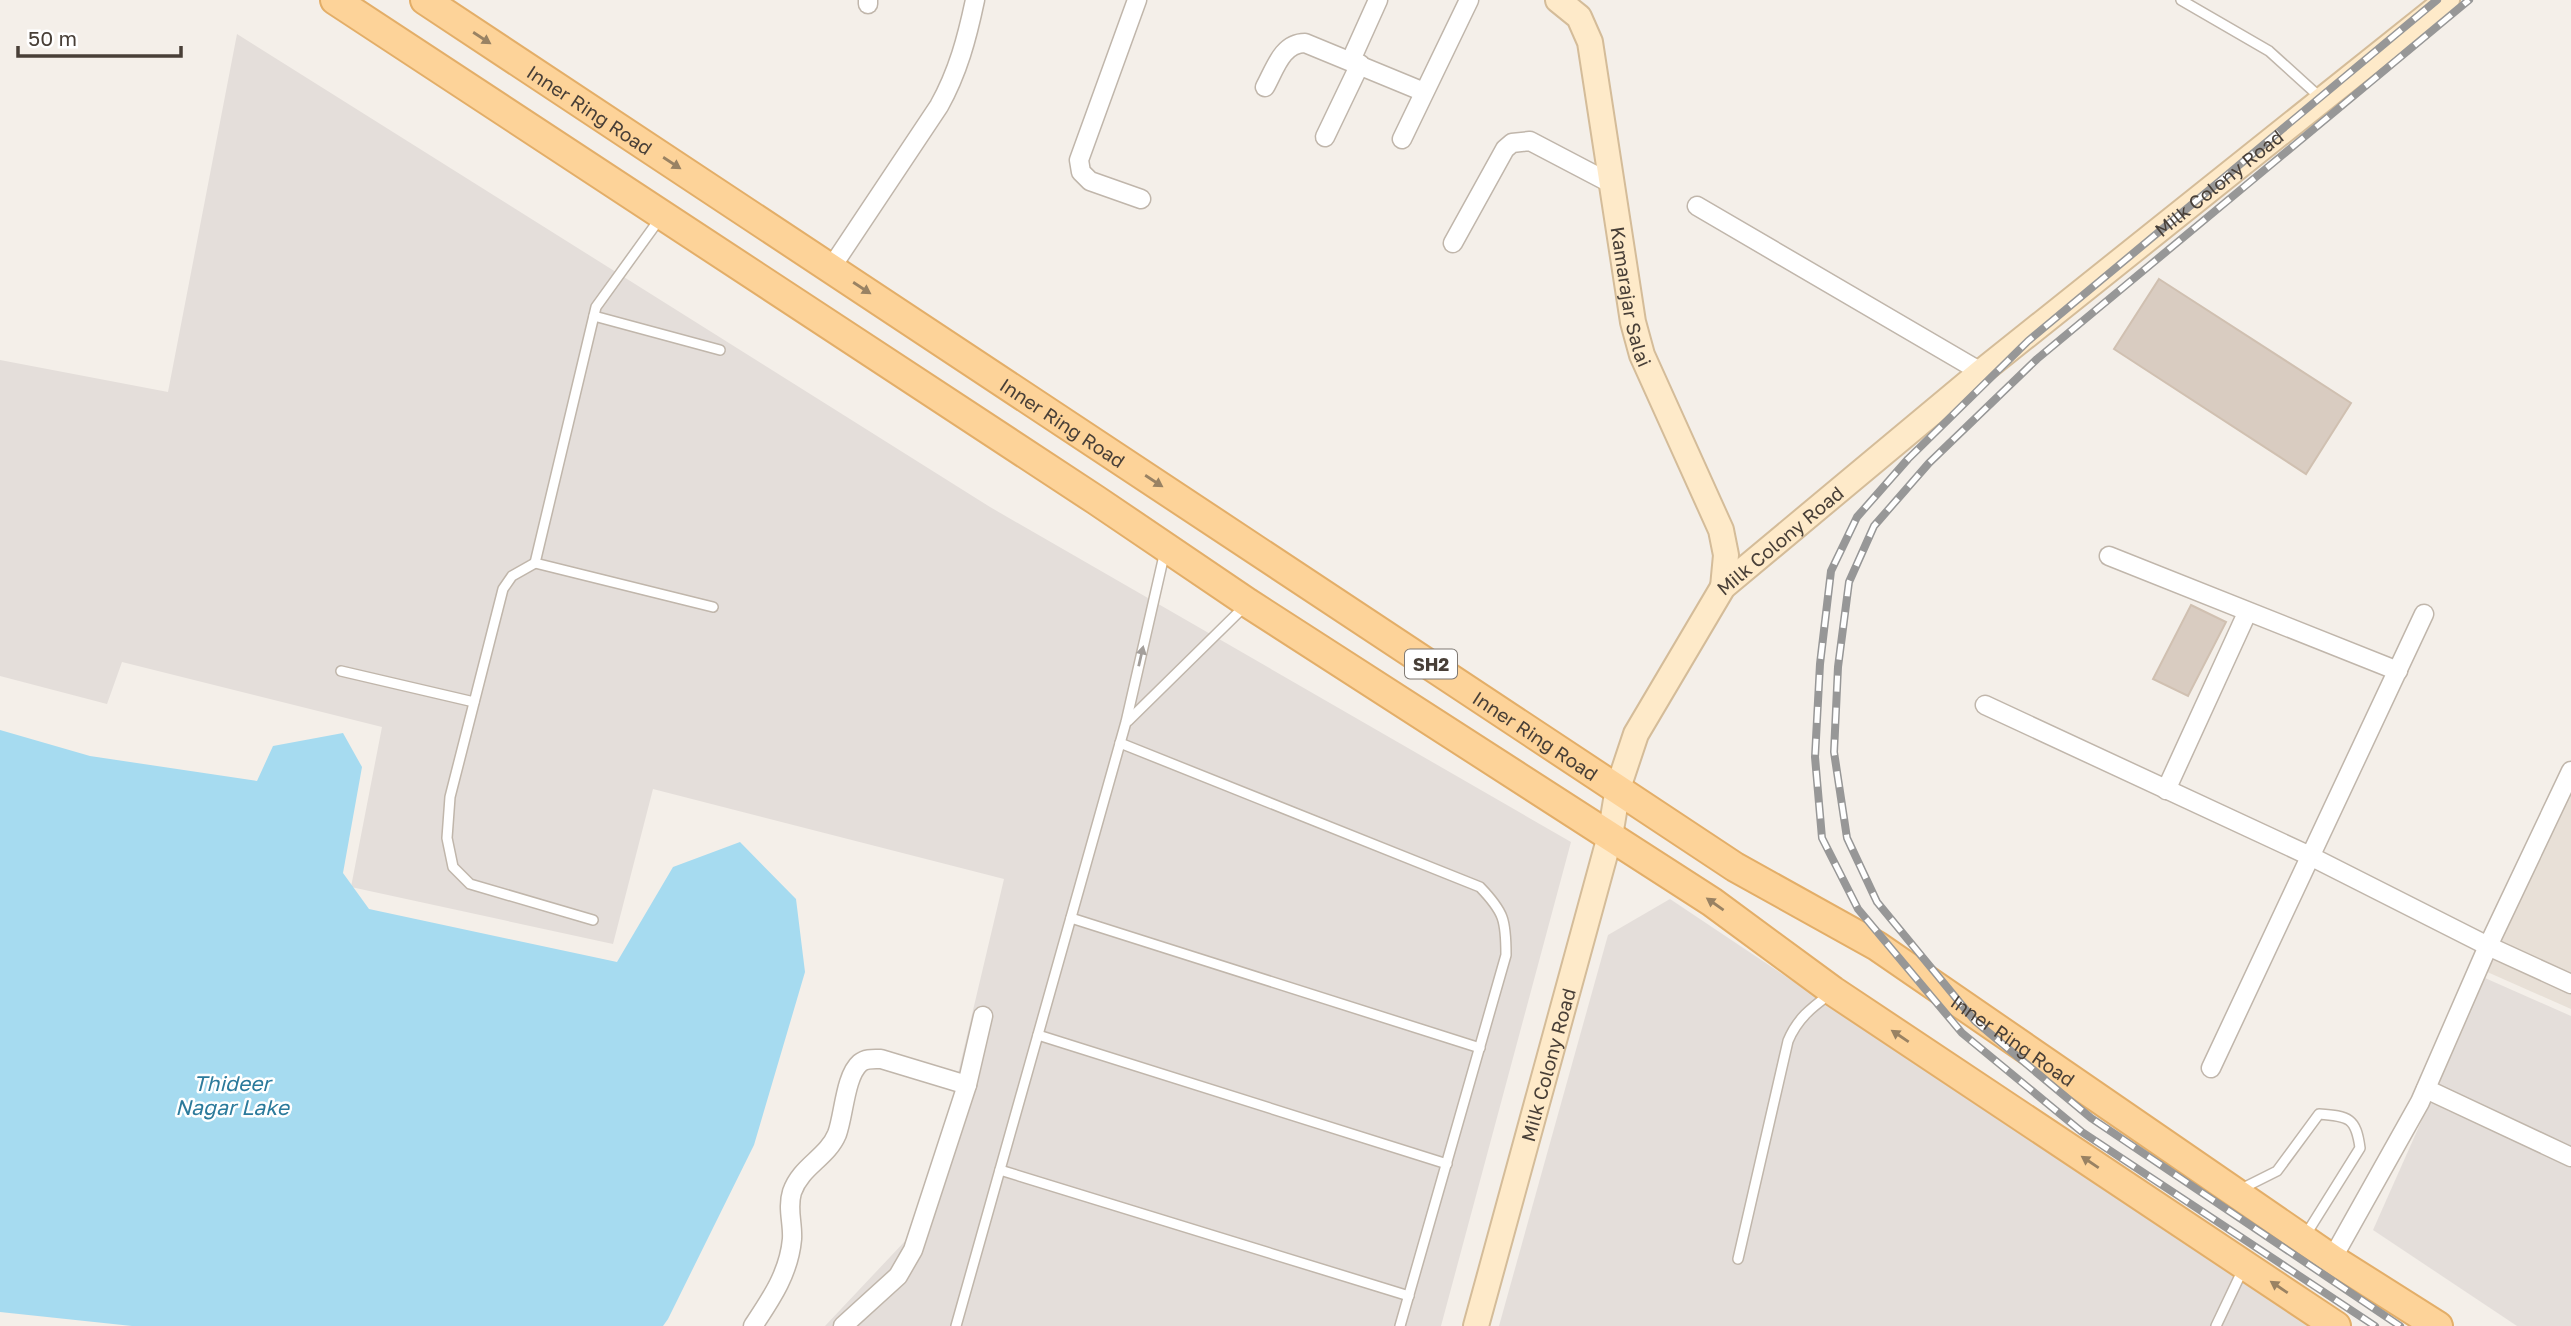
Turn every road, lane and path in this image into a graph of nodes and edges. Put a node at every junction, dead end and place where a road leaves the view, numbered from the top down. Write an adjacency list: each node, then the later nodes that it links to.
1 (335, 0): 20 (main road, SH2)
2 (425, 0): 22 (main road, Inner Ring Road / SH2, one-way to 22)
3 (975, 0): 22 (street)
4 (1137, 0): 18 (street)
5 (1378, 0): 11 (street)
6 (1469, 0): 13 (street)
7 (1558, 0): 10 (main road, Kamarajar Salai)
8 (2181, 0): 14 (lane)
9 (2447, 0): 14 (main road, Milk Colony Road)
10 (1580, 8): 17 (main road, Kamarajar Salai)
11 (1355, 62): 12 (street); 13 (street); 15 (street)
12 (1265, 87)
13 (1424, 92): 16 (street)
14 (2323, 101): 25 (main road, Milk Colony Road)
15 (1325, 137)
16 (1402, 139)
17 (1612, 184): 21 (street); 29 (main road, Kamarajar Salai)
18 (1141, 199)
19 (1697, 206): 25 (street)
20 (662, 216): 23 (lane); 26 (main road, SH2)
21 (1453, 243)
22 (831, 268): 41 (main road, Inner Ring Road / SH2, one-way to 41)
23 (594, 316): 24 (lane); 28 (lane)
24 (720, 350)
25 (1981, 372): 29 (main road, Milk Colony Road)
26 (1166, 547): 30 (main road, SH2); 38 (lane, one-way to 26)
27 (2109, 555): 32 (street)
28 (535, 563): 31 (lane); 36 (lane)
29 (1723, 587): 41 (main road, Milk Colony Road)
30 (1248, 603): 38 (lane); 44 (main road, SH2)
31 (713, 607)
32 (2247, 612): 35 (street); 42 (street)
33 (2424, 614): 35 (street)
34 (341, 671): 36 (lane)
35 (2398, 671): 45 (street)
36 (474, 702): 47 (lane)
37 (1985, 705): 42 (street)
38 (1126, 722): 39 (lane)
39 (1121, 744): 46 (lane); 53 (lane)
40 (2571, 771): 43 (street)
41 (1618, 788): 44 (main road, Milk Colony Road); 60 (main road, Inner Ring Road / SH2)
42 (2166, 790): 45 (street)
43 (2566, 793): 48 (street)
44 (1610, 836): 50 (main road, SH2, one-way to 44); 70 (main road, Milk Colony Road)
45 (2310, 856): 48 (street); 54 (street)
46 (1071, 918): 52 (lane); 53 (lane)
47 (593, 920)
48 (2488, 946): 49 (street); 56 (street)
49 (2571, 984)
50 (1833, 991): 62 (lane); 64 (main road, SH2, one-way to 50)
51 (983, 1016): 55 (street)
52 (1038, 1035): 58 (lane); 59 (lane)
53 (1480, 1048): 58 (lane)
54 (2211, 1068)
55 (967, 1085): 66 (street); 67 (street)
56 (2426, 1089): 57 (street); 63 (street)
57 (2571, 1157)
58 (1447, 1164): 65 (lane)
59 (1000, 1170): 65 (lane); 68 (lane)
60 (2234, 1192): 61 (main road, Inner Ring Road / SH2); 61 (lane)
61 (2303, 1240): 63 (main road, Inner Ring Road / SH2)
62 (1738, 1259)
63 (2332, 1259): 73 (main road, Inner Ring Road / SH2)
64 (2245, 1265): 71 (lane); 72 (main road, SH2, one-way to 64)
65 (1409, 1296): 69 (lane)
66 (753, 1326)
67 (843, 1326)
68 (956, 1326)
69 (1400, 1326)
70 (1476, 1326)
71 (2216, 1326)
72 (2336, 1326)
73 (2438, 1326)

